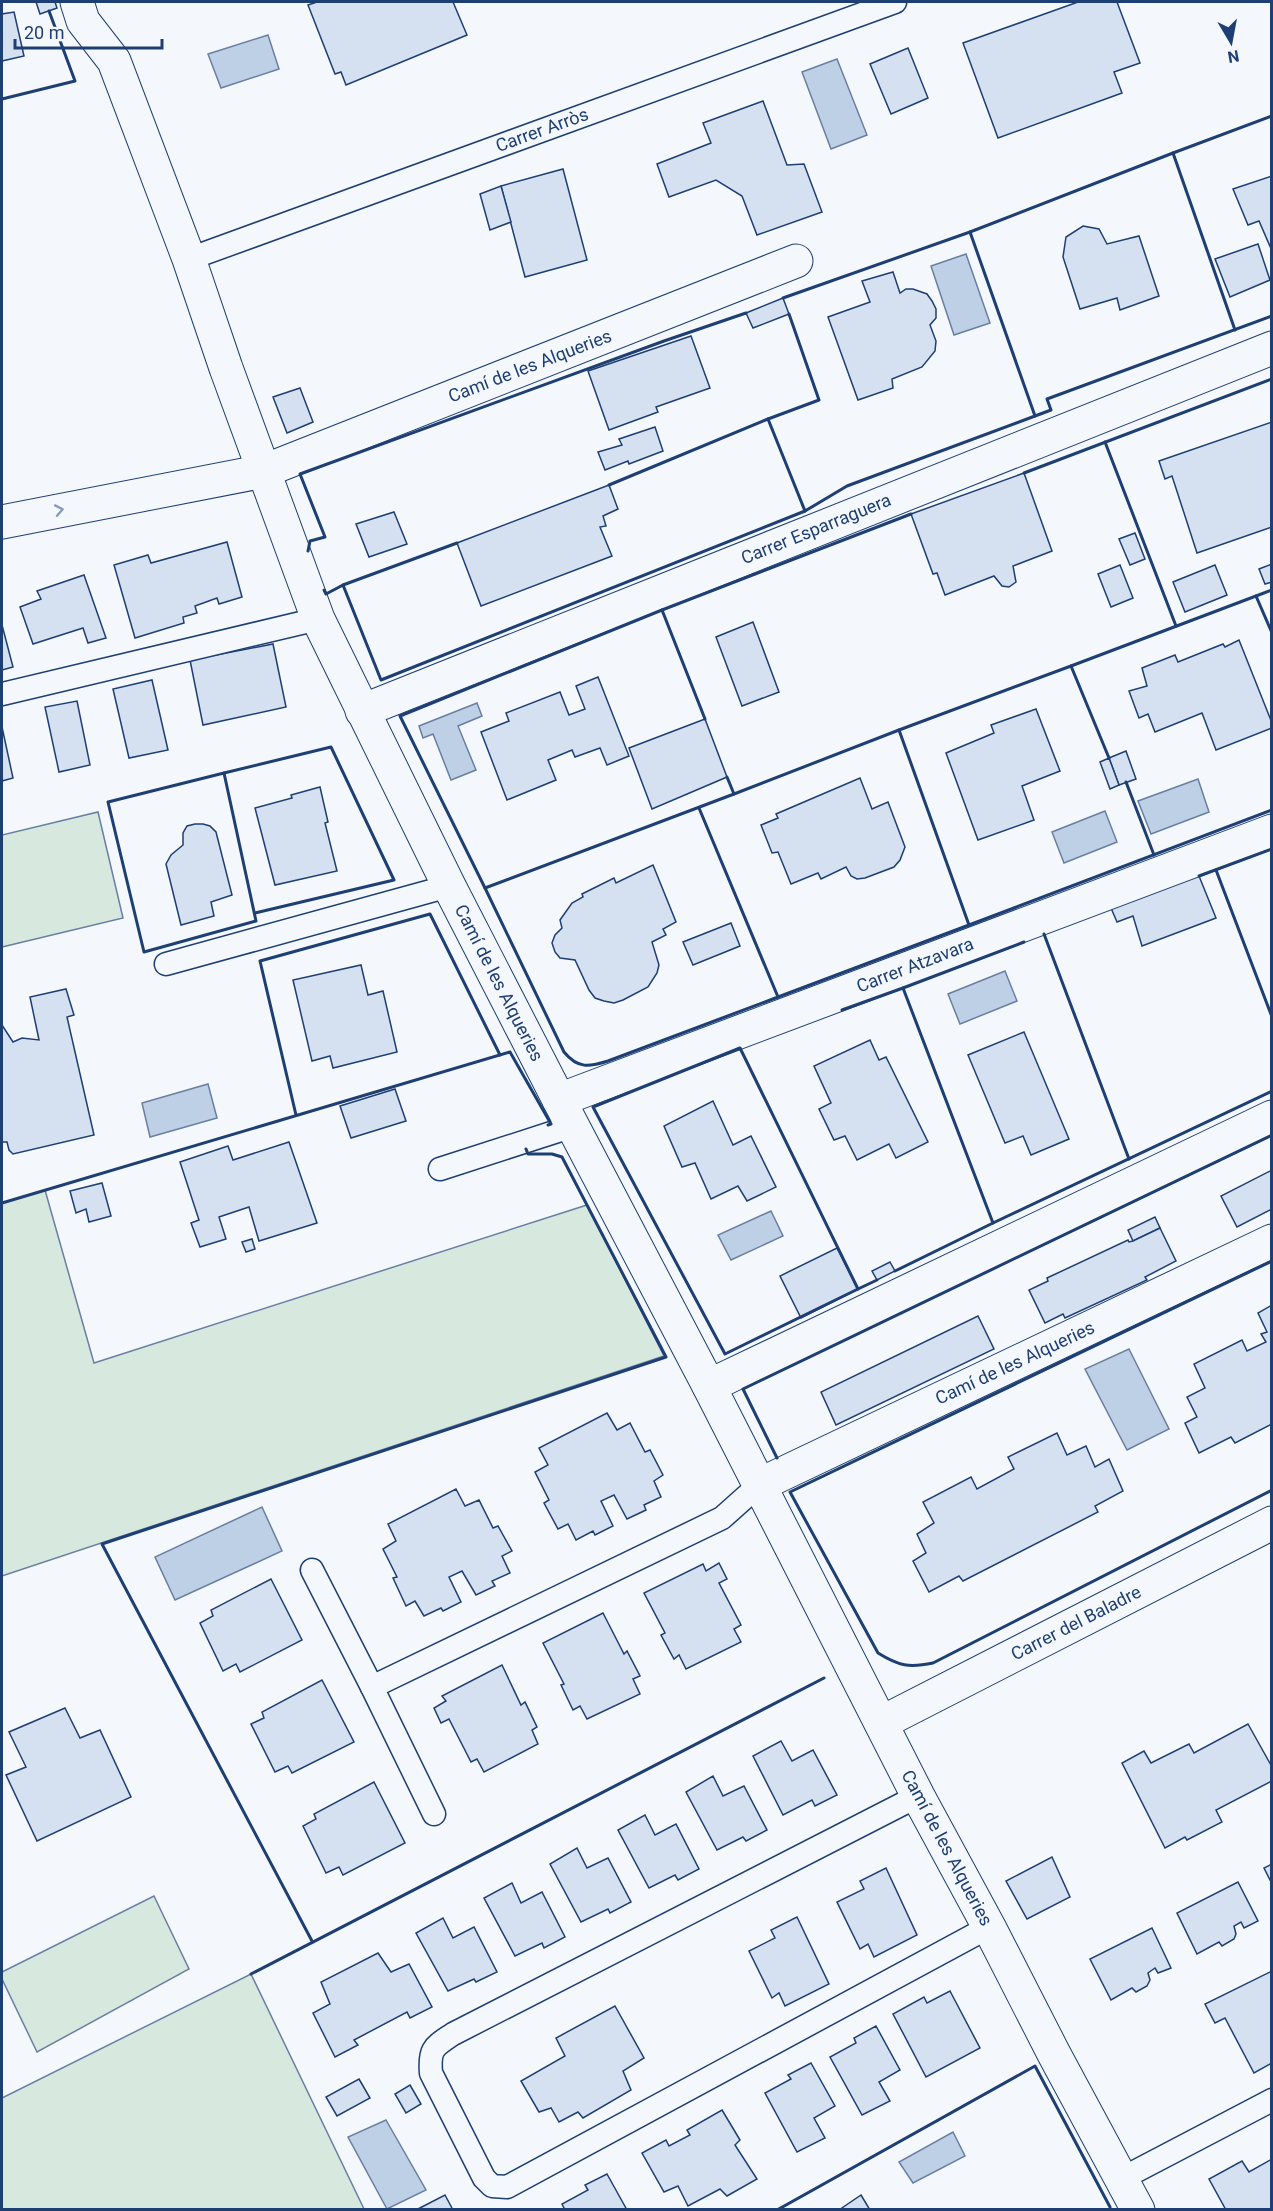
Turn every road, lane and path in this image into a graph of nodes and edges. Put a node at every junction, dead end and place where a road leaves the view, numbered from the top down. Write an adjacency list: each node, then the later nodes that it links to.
1 (77, 2): 3 (street, Camí de les Alqueries)
2 (895, 2): 3 (lane, Carrer Arròs)
3 (189, 259): 6 (street, Camí de les Alqueries)
4 (796, 261): 6 (street, Camí de les Alqueries)
5 (1272, 348): 10 (street, Carrer Esparraguera)
6 (264, 471): 7 (street, one-way to 6); 8 (street, Camí de les Alqueries)
7 (2, 522)
8 (318, 620): 9 (lane); 10 (street, Camí de les Alqueries)
9 (2, 694)
10 (362, 711): 12 (street, Camí de les Alqueries)
11 (1272, 831): 14 (street, Carrer Atzavara)
12 (449, 886): 13 (lane); 14 (street, Camí de les Alqueries)
13 (166, 964)
14 (566, 1113): 16 (lane); 18 (street, Camí de les Alqueries)
15 (1272, 1117): 18 (street)
16 (440, 1169)
17 (1272, 1241): 19 (street, Camí de les Alqueries)
18 (709, 1386): 19 (street, Camí de les Alqueries)
19 (759, 1485): 22 (lane); 23 (street, Camí de les Alqueries)
20 (1272, 1523): 23 (street, Carrer del Baladre)
21 (312, 1570): 22 (lane)
22 (372, 1687): 25 (lane)
23 (880, 1723): 24 (street, Camí de les Alqueries)
24 (918, 1796): 26 (street, Camí de les Alqueries); 26 (lane)
25 (434, 1814)
26 (989, 1927): 28 (street, Camí de les Alqueries)
27 (1272, 2100): 28 (lane)
28 (1121, 2178): 29 (street, Camí de les Alqueries)
29 (1137, 2210)

